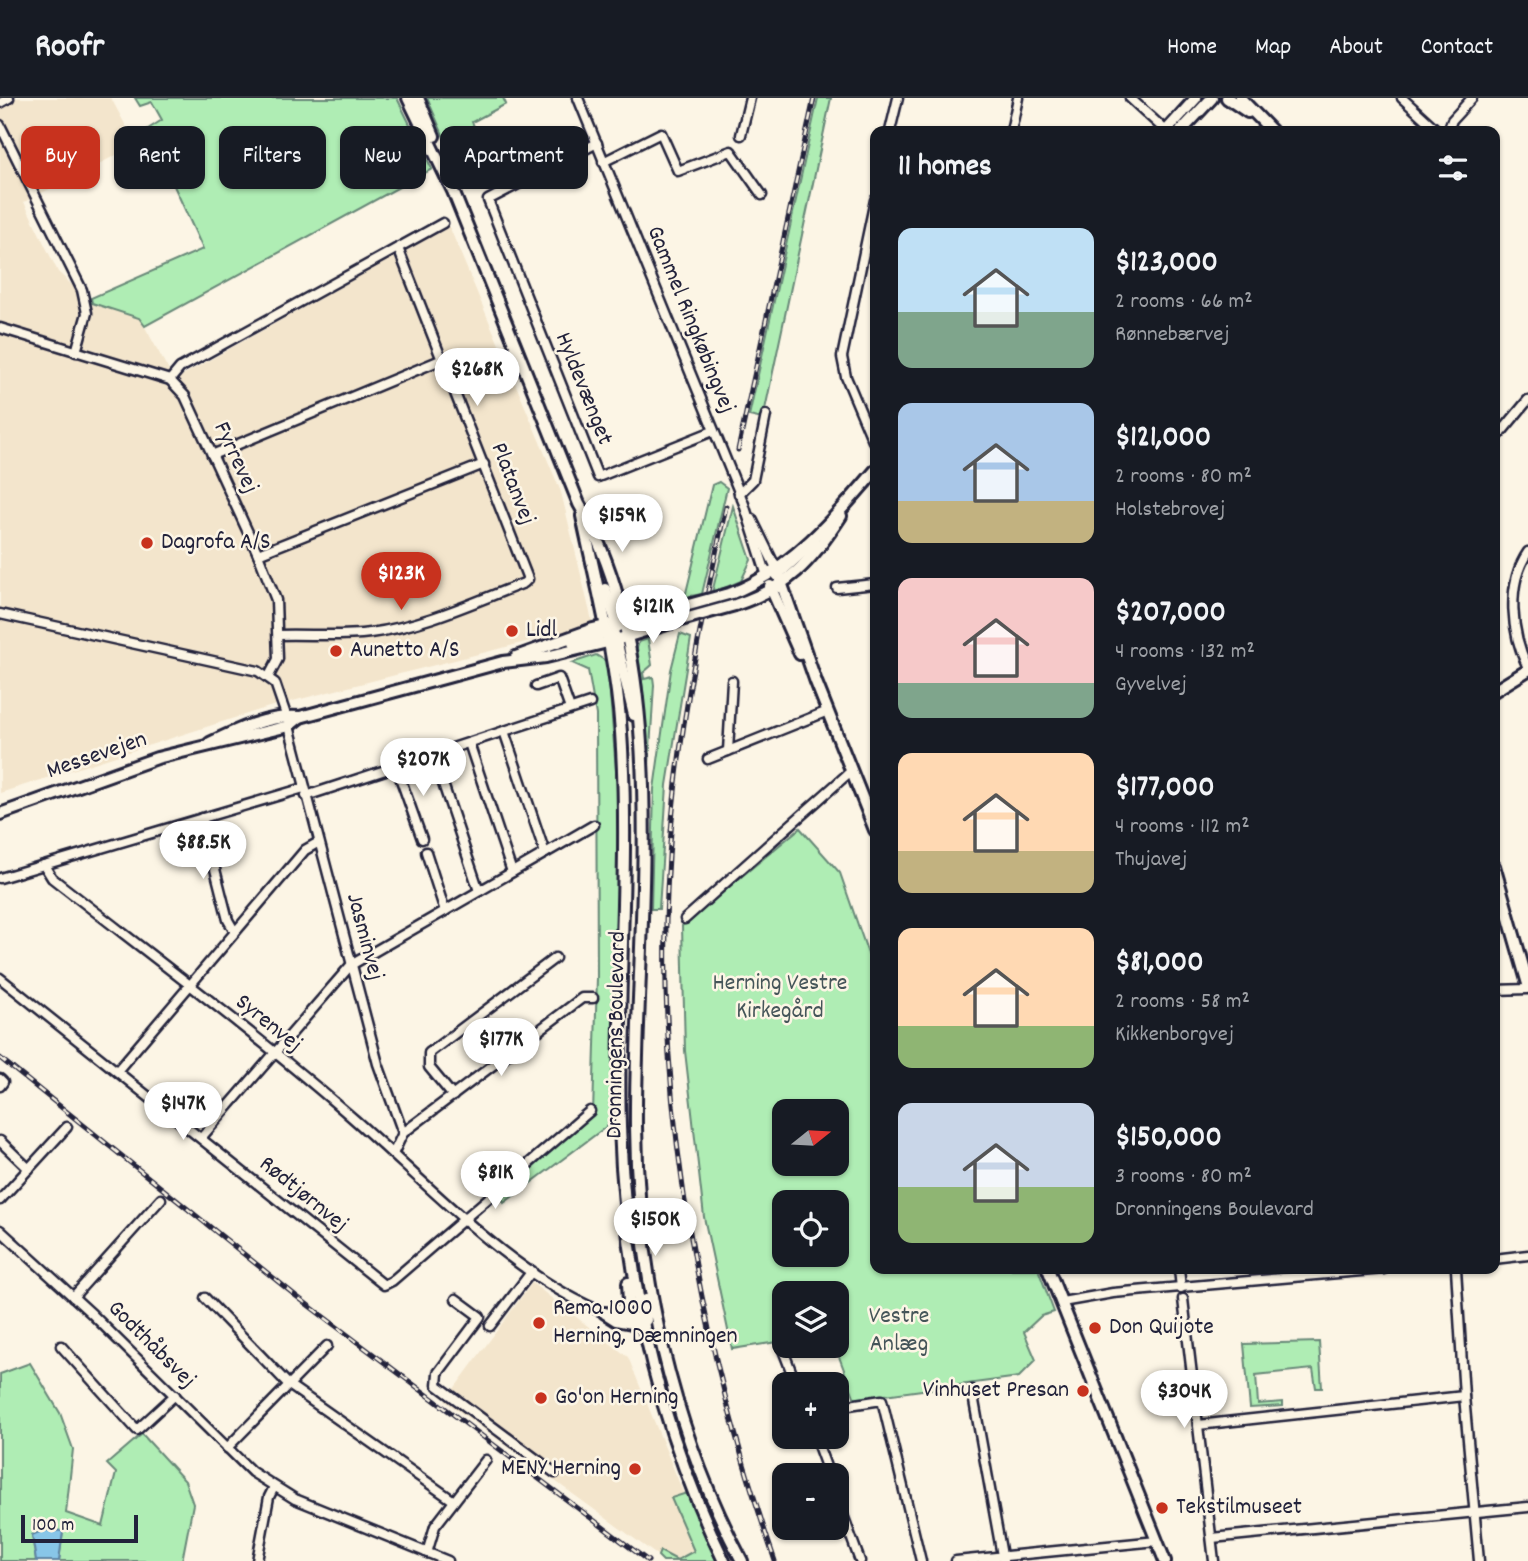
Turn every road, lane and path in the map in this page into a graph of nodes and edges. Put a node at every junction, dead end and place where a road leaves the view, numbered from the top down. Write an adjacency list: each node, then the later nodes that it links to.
1 (9, 98): 15 (street)
2 (408, 98): 29 (main road, Dronningens Boulevard)
3 (418, 98): 29 (main road, Dronningens Boulevard)
4 (579, 98): 27 (street, Gammel Ringkøbingvej)
5 (750, 98): 26 (street)
6 (898, 98): 18 (street)
7 (1017, 98): 19 (street)
8 (1130, 98): 20 (street)
9 (1196, 98): 21 (main road)
10 (1212, 98): 22 (main road)
11 (1227, 98): 16 (main road)
12 (1240, 98): 16 (main road)
13 (1402, 98): 24 (street)
14 (1472, 98): 25 (street)
15 (0, 103)
16 (1256, 116): 23 (main road)
17 (0, 125): 35 (street)
18 (891, 126)
19 (1012, 126)
20 (1161, 126)
21 (1171, 126)
22 (1186, 126)
23 (1267, 126)
24 (1433, 126)
25 (1450, 126)
26 (741, 135)
27 (597, 143): 28 (street, Gammel Ringkøbingvej); 40 (street, Hyldevænget)
28 (603, 162): 30 (street); 40 (street, Gammel Ringkøbingvej)
29 (453, 191): 48 (main road, Dronningens Boulevard)
30 (762, 195)
31 (443, 223): 33 (street)
32 (870, 224): 41 (street)
33 (398, 248): 36 (street, Platanvej); 37 (street)
34 (0, 328): 35 (street)
35 (76, 352): 37 (street)
36 (443, 359): 43 (street); 44 (street, Platanvej)
37 (170, 380): 43 (street, Fyrrevej)
38 (1528, 400): 42 (street)
39 (766, 415): 46 (street, Gammel Ringkøbingvej)
40 (713, 431): 46 (street, Gammel Ringkøbingvej)
41 (870, 434)
42 (1500, 434)
43 (212, 455): 50 (street, Fyrrevej)
44 (484, 464): 50 (street); 56 (street, Platanvej)
45 (870, 477): 47 (main road)
46 (739, 494): 51 (street, Gammel Ringkøbingvej)
47 (854, 496): 51 (main road); 51 (main road)
48 (579, 504): 55 (main road, Dronningens Boulevard); 55 (main road, Dronningens Boulevard)
49 (1528, 552): 58 (street)
50 (258, 554): 56 (street, Fyrrevej)
51 (775, 579): 55 (main road, bridge); 55 (main road, bridge); 65 (main road)
52 (870, 585): 53 (street)
53 (837, 588)
54 (0, 614): 59 (street)
55 (617, 631): 57 (main road, Messevejen); 57 (main road, Messevejen); 112 (main road, Dronningens Boulevard); 118 (main road, Dronningens Boulevard)
56 (278, 635): 59 (street, Fyrrevej)
57 (503, 662): 66 (main road, Messevejen)
58 (1528, 669): 62 (main road)
59 (269, 676): 66 (street, Jasminvej)
60 (732, 681): 69 (street)
61 (536, 686): 64 (street)
62 (1500, 687)
63 (590, 703): 64 (street)
64 (570, 709): 67 (street)
65 (828, 711): 69 (street); 73 (main road)
66 (287, 721): 74 (street, Jasminvej); 75 (main road, Messevejen)
67 (504, 731): 68 (street); 82 (street)
68 (468, 743): 70 (street); 84 (street)
69 (728, 751): 71 (street)
70 (433, 754): 72 (street); 87 (street)
71 (708, 759)
72 (397, 766): 74 (street); 79 (street)
73 (851, 771): 77 (main road); 91 (street)
74 (305, 792): 76 (street); 80 (street, Jasminvej)
75 (0, 814)
76 (202, 818): 83 (street); 92 (street)
77 (870, 818)
78 (594, 825): 82 (street)
79 (422, 839)
80 (319, 842): 92 (street); 94 (street, Jasminvej)
81 (426, 852): 90 (street)
82 (545, 853): 84 (street)
83 (44, 865): 85 (street); 96 (street, Syrenvej)
84 (512, 872): 87 (street)
85 (0, 878)
86 (1500, 888): 89 (main road)
87 (479, 891): 90 (street)
88 (1500, 892): 89 (street)
89 (1502, 895): 97 (main road)
90 (445, 911): 94 (street)
91 (685, 919)
92 (235, 932): 96 (street)
93 (555, 958): 104 (street)
94 (351, 965): 100 (street); 107 (street, Jasminvej)
95 (0, 978): 101 (street, Rødtjørnvej)
96 (189, 985): 100 (street, Syrenvej); 101 (street)
97 (1528, 986): 98 (street)
98 (1500, 989)
99 (593, 998): 104 (street)
100 (273, 1053): 108 (street); 110 (street, Syrenvej)
101 (117, 1071): 108 (street, Rødtjørnvej)
102 (0, 1079): 103 (street)
103 (0, 1086)
104 (453, 1096): 107 (street)
105 (590, 1111): 115 (street)
106 (67, 1127): 111 (street)
107 (403, 1133): 110 (street)
108 (201, 1138): 115 (street, Rødtjørnvej)
109 (0, 1141): 111 (street)
110 (393, 1154): 115 (street, Syrenvej)
111 (29, 1168): 114 (street)
112 (638, 1176): 132 (main road); 137 (main road, Dronningens Boulevard)
113 (161, 1199): 126 (street)
114 (0, 1200)
115 (464, 1218): 120 (street, Syrenvej)
116 (0, 1230): 126 (street, Godthåbsvej)
117 (1528, 1255): 119 (street)
118 (631, 1256): 131 (main road); 132 (main road, Dronningens Boulevard)
119 (1500, 1258)
120 (532, 1271): 131 (street, Syrenvej); 133 (street)
121 (1050, 1274): 130 (main road)
122 (1180, 1274): 125 (street)
123 (1331, 1274): 125 (street)
124 (1456, 1274): 140 (street)
125 (1181, 1288): 130 (street)
126 (73, 1297): 139 (street, Godthåbsvej)
127 (205, 1298): 136 (street)
128 (456, 1299): 145 (street)
129 (1183, 1299): 142 (street)
130 (1062, 1303): 152 (main road)
131 (611, 1313): 132 (main road)
132 (643, 1321): 137 (main road); 157 (main road, Dronningens Boulevard)
133 (491, 1326)
134 (61, 1346): 139 (street)
135 (327, 1346): 136 (street)
136 (289, 1385): 143 (street); 147 (street)
137 (674, 1386): 158 (main road, Dronningens Boulevard)
138 (972, 1390): 154 (street)
139 (174, 1395): 143 (street, Godthåbsvej)
140 (1464, 1396): 142 (street); 149 (street)
141 (849, 1405): 160 (street)
142 (1198, 1425): 151 (street)
143 (227, 1448): 146 (street, Godthåbsvej)
144 (486, 1460): 147 (street)
145 (555, 1473)
146 (274, 1487): 153 (street, Godthåbsvej); 155 (street)
147 (454, 1501): 153 (street)
148 (1528, 1507): 149 (street)
149 (1473, 1513): 151 (street); 164 (street)
150 (849, 1531): 159 (street)
151 (1212, 1538): 163 (street)
152 (1157, 1541): 154 (street); 162 (main road)
153 (430, 1556): 156 (street, Godthåbsvej)
154 (1002, 1559): 161 (street)
155 (257, 1561)
156 (448, 1561)
157 (724, 1561)
158 (742, 1561)
159 (860, 1561)
160 (921, 1561)
161 (956, 1561)
162 (1165, 1561)
163 (1214, 1561)
164 (1479, 1561)

